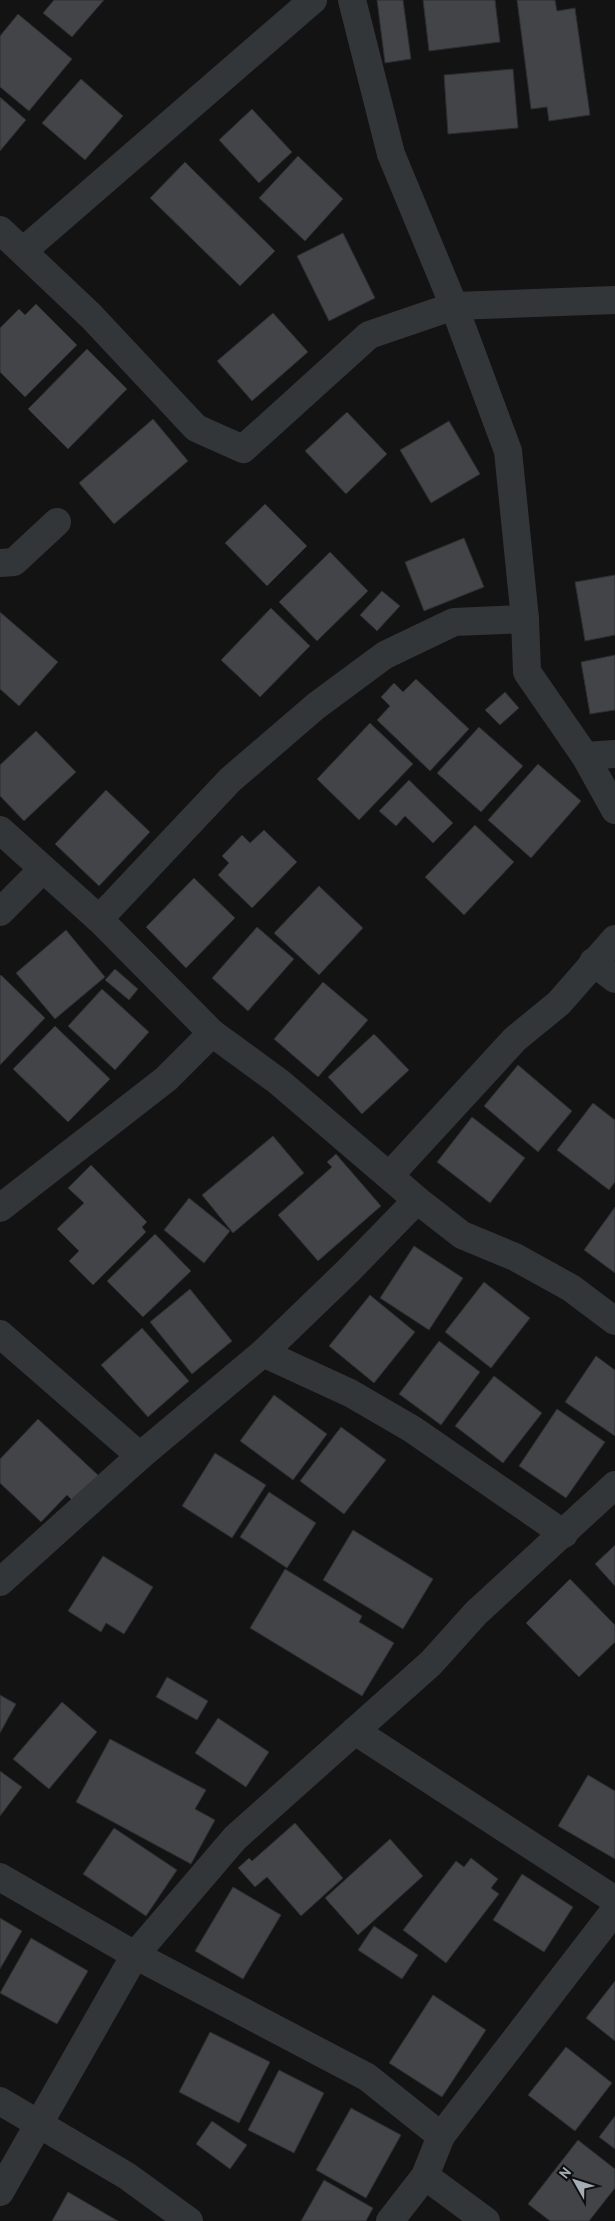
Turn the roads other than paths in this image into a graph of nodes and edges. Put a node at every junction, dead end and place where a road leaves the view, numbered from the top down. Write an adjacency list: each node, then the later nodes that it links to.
1 (313, 0): 4 (street)
2 (352, 0): 6 (street)
3 (0, 230): 4 (street)
4 (24, 252): 6 (street)
5 (615, 300): 6 (street)
6 (454, 306): 9 (street)
7 (57, 522): 8 (street)
8 (0, 564)
9 (525, 619): 11 (street); 16 (street)
10 (615, 754): 11 (street)
11 (585, 756): 12 (street)
12 (615, 810)
13 (0, 830): 14 (street)
14 (43, 869): 15 (street); 16 (street)
15 (0, 912)
16 (99, 918): 20 (street)
17 (615, 939): 18 (street)
18 (593, 962): 19 (street); 21 (street)
19 (615, 979)
20 (212, 1032): 21 (street); 23 (street)
21 (390, 1175): 22 (street)
22 (417, 1200): 24 (street); 26 (street)
23 (0, 1208)
24 (615, 1321)
25 (0, 1334): 27 (street)
26 (263, 1353): 27 (street); 29 (street)
27 (140, 1456): 30 (street)
28 (615, 1485): 29 (street)
29 (564, 1534): 31 (street)
30 (0, 1582)
31 (355, 1731): 33 (street); 35 (street)
32 (0, 1878): 35 (street)
33 (615, 1900)
34 (615, 1910): 38 (street)
35 (135, 1955): 37 (street); 38 (street)
36 (0, 2101): 37 (street)
37 (40, 2126): 40 (street); 41 (street)
38 (441, 2136): 39 (street)
39 (425, 2176): 42 (street); 43 (street)
40 (0, 2192)
41 (189, 2221)
42 (390, 2221)
43 (486, 2221)

